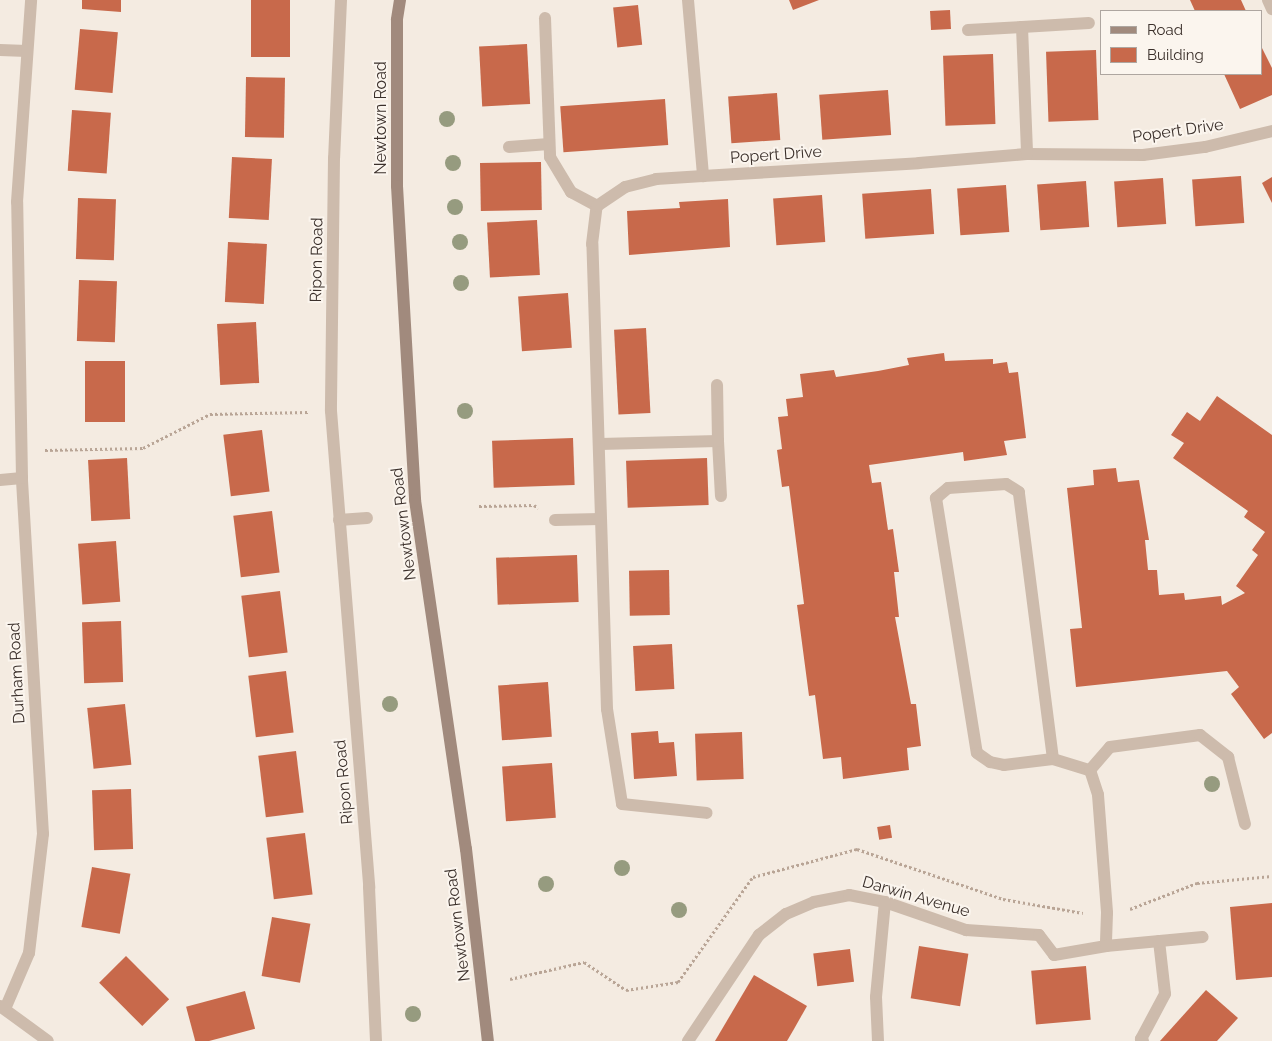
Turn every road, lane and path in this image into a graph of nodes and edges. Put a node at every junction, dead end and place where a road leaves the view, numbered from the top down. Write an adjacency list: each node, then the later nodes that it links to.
1 (31, 0): 12 (street, Durham Road)
2 (341, 0): 20 (street, Ripon Road)
3 (400, 0): 45 (main road, Newtown Road)
4 (688, 0): 17 (street)
5 (1268, 0): 6 (street)
6 (1272, 9)
7 (545, 18): 14 (street)
8 (1089, 23): 9 (street)
9 (1022, 27): 10 (street); 16 (street)
10 (968, 30)
11 (0, 50): 12 (street)
12 (28, 51): 23 (street, Durham Road)
13 (1272, 130): 16 (street, Popert Drive)
14 (549, 144): 15 (street); 18 (street)
15 (509, 146)
16 (1027, 154): 17 (street, Popert Drive)
17 (703, 176): 18 (street, Popert Drive)
18 (597, 206): 22 (street)
19 (717, 386): 21 (street)
20 (331, 411): 23 (path); 30 (street, Ripon Road)
21 (718, 441): 22 (street); 26 (street)
22 (600, 444): 29 (street)
23 (21, 451): 24 (street, Durham Road)
24 (22, 478): 25 (street); 42 (street, Durham Road)
25 (0, 480)
26 (721, 496)
27 (479, 506): 31 (path)
28 (367, 518): 30 (street)
29 (600, 519): 31 (street); 34 (street)
30 (339, 520): 44 (street, Ripon Road)
31 (555, 520)
32 (1053, 759): 32 (street); 33 (street)
33 (1090, 770): 35 (street); 41 (street)
34 (707, 813)
35 (1244, 824)
36 (1272, 876): 38 (path)
37 (885, 902): 41 (street, Darwin Avenue); 46 (street, Darwin Avenue); 47 (street)
38 (1127, 910)
39 (1203, 937): 40 (street, Darwin Avenue)
40 (1159, 941): 41 (street, Darwin Avenue); 48 (street)
41 (1106, 946)
42 (2, 1008): 43 (street)
43 (48, 1041)
44 (376, 1041)
45 (488, 1041)
46 (688, 1041)
47 (878, 1041)
48 (1143, 1041)

